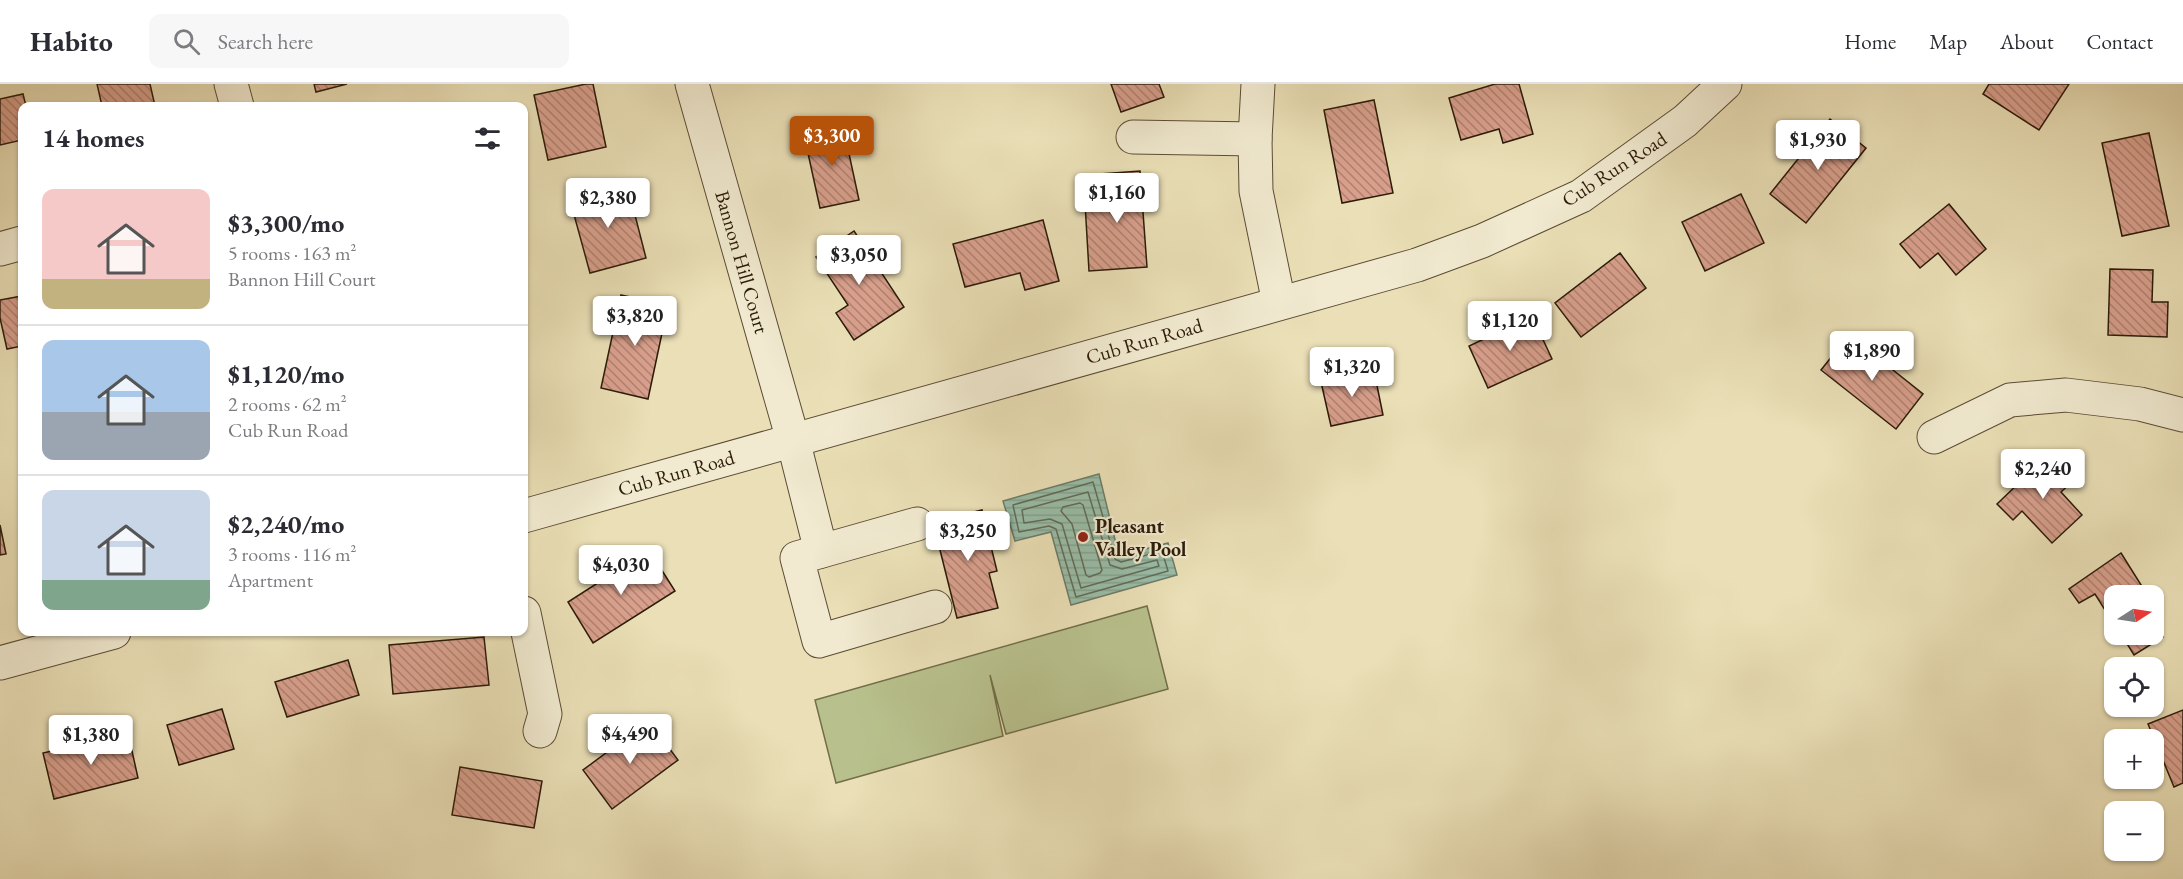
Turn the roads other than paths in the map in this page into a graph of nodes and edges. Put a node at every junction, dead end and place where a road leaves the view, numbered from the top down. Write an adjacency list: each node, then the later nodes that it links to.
1 (231, 84): 5 (street)
2 (692, 84): 13 (street, Bannon Hill Court)
3 (1258, 84): 7 (street)
4 (1725, 84): 10 (street, Cub Run Road)
5 (236, 102)
6 (1132, 137): 7 (street)
7 (1255, 139): 10 (street)
8 (18, 244): 9 (street)
9 (0, 249)
10 (1279, 303): 13 (street, Cub Run Road)
11 (2183, 415): 12 (street)
12 (1934, 437)
13 (793, 440): 14 (street, Cub Run Road); 16 (street, Bannon Hill Court)
14 (528, 515)
15 (917, 524): 16 (street)
16 (821, 551): 17 (street)
17 (935, 607)
18 (528, 632): 21 (street)
19 (99, 636): 20 (street)
20 (0, 663)
21 (540, 731)

